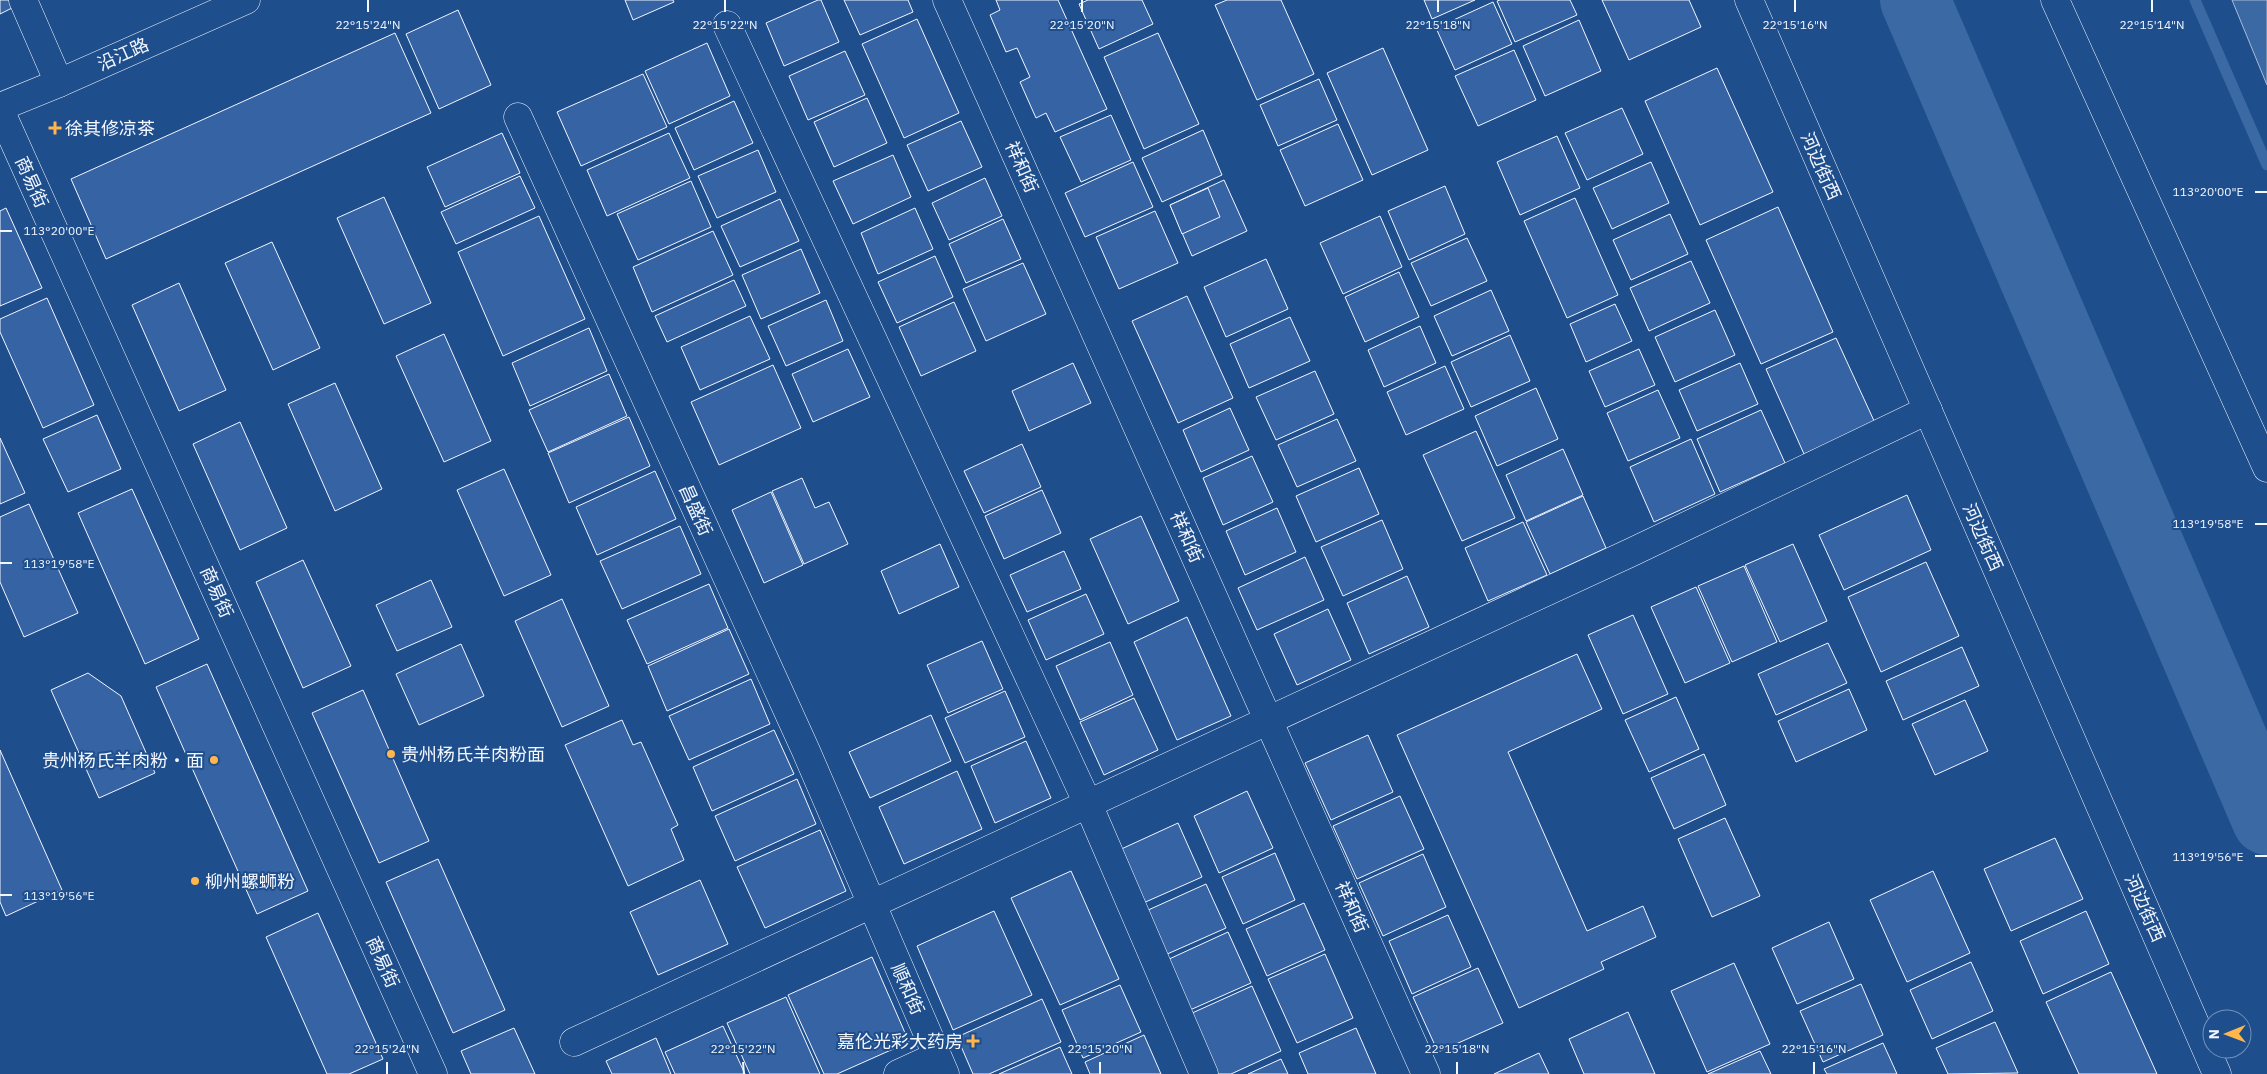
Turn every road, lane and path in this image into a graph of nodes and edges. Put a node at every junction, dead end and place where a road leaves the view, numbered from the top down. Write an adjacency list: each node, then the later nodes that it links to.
1 (23, 0): 7 (street)
2 (246, 0): 7 (street, 沿江路)
3 (947, 0): 13 (street, 祥和街)
4 (1749, 0): 11 (street, 河边街西)
5 (2055, 0): 12 (street)
6 (726, 25): 14 (street)
7 (59, 83): 8 (street, 沿江路)
8 (0, 107)
9 (0, 110): 18 (street, 商易街)
10 (518, 117): 15 (street, 昌盛街)
11 (1928, 410): 13 (street); 22 (street, 河边街西)
12 (2267, 468)
13 (1269, 720): 14 (street); 21 (street, 祥和街)
14 (1088, 804): 15 (street); 20 (street)
15 (871, 905): 16 (street); 17 (street, 順和街)
16 (574, 1042)
17 (941, 1065): 19 (street)
18 (433, 1074)
19 (898, 1074)
20 (1204, 1074)
21 (1426, 1074)
22 (2217, 1074)

